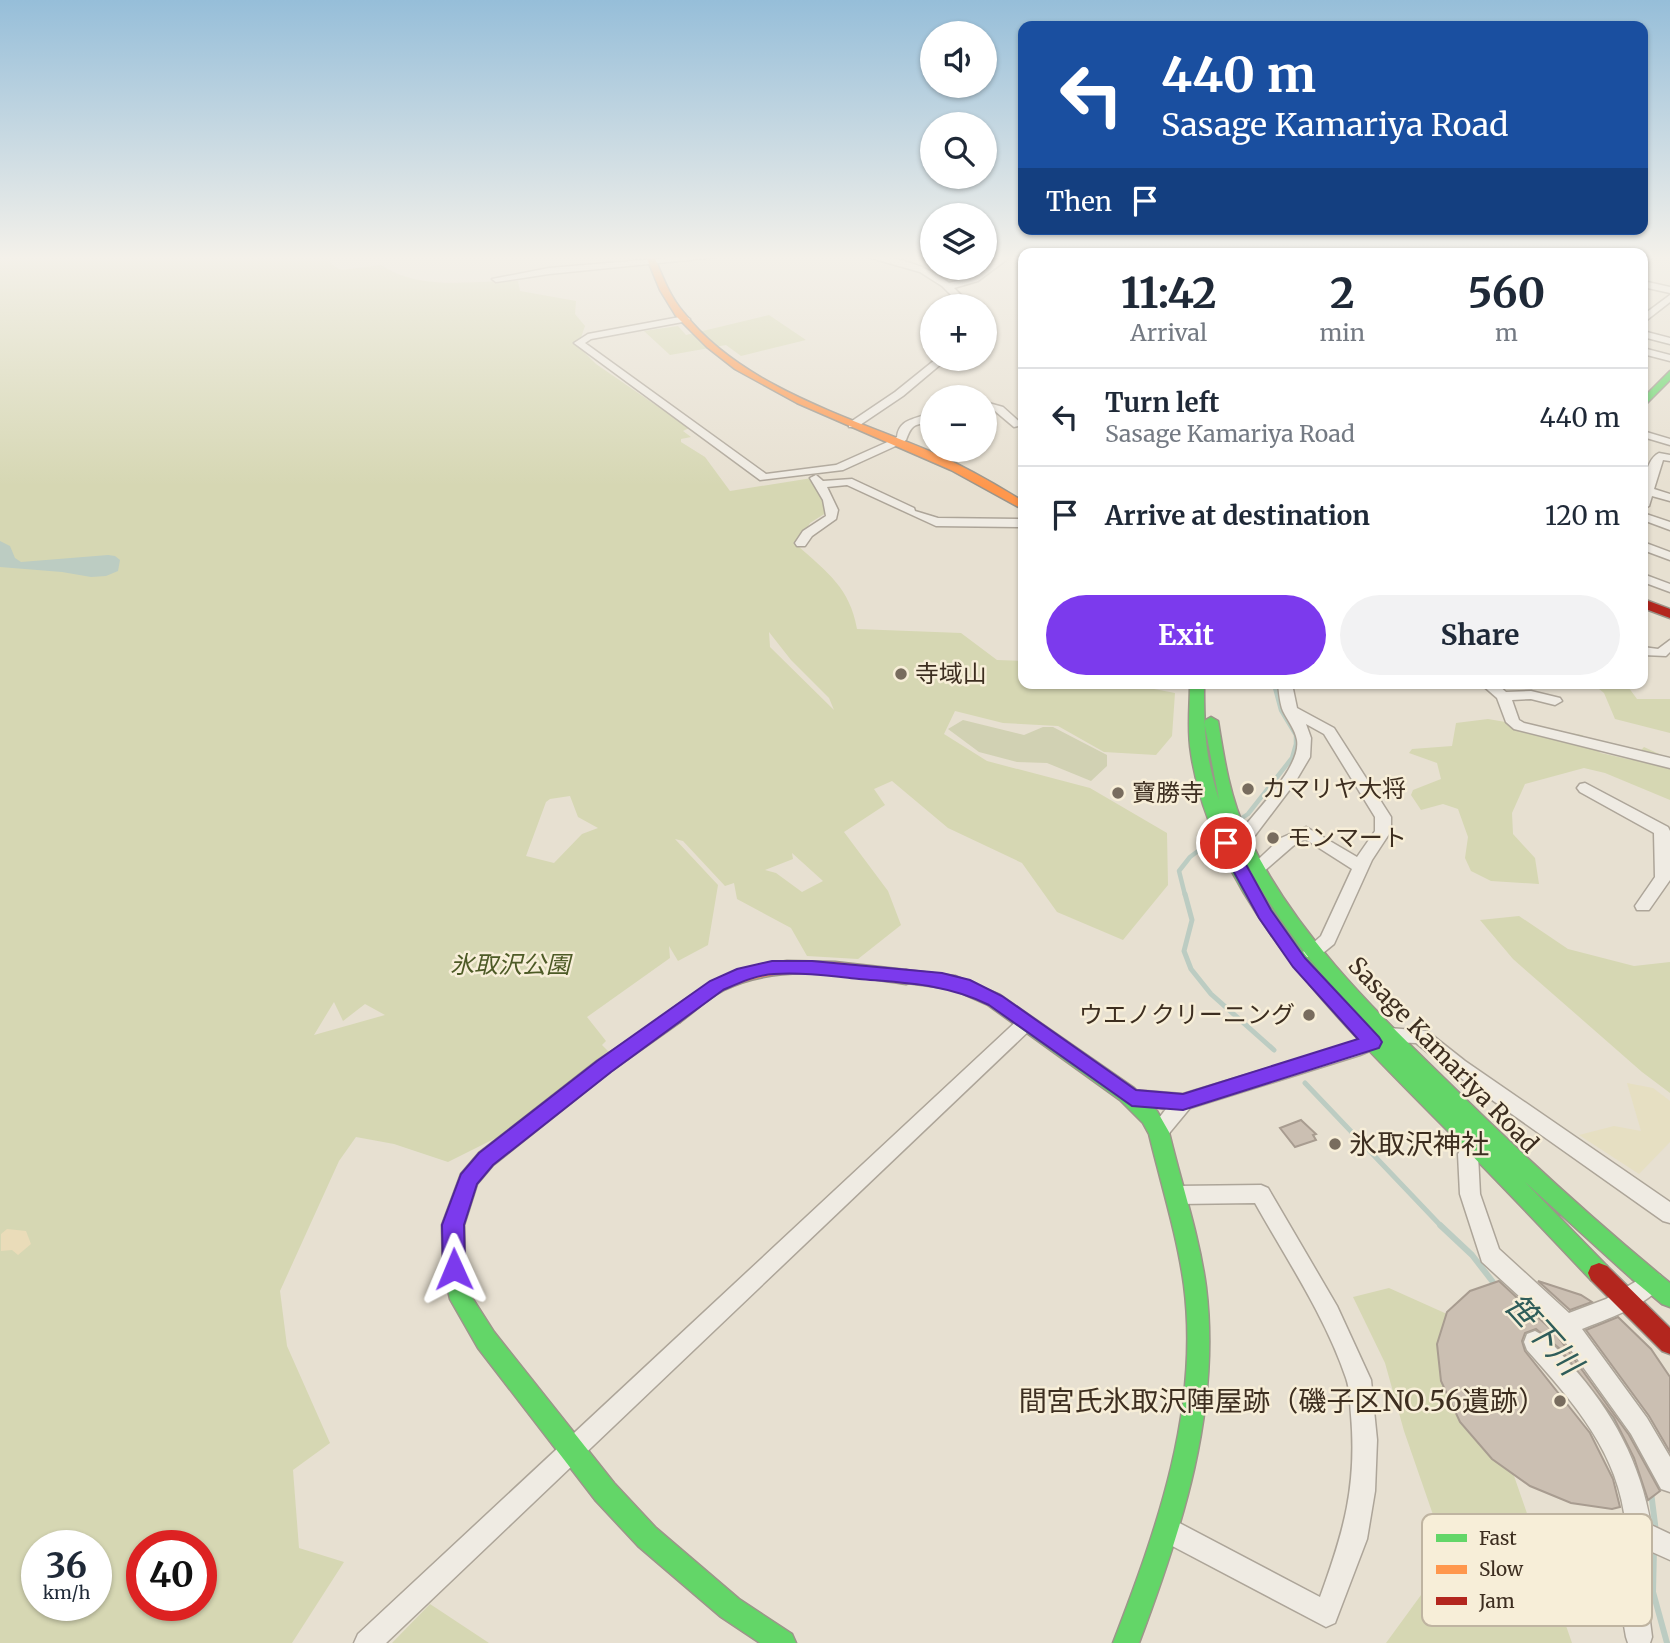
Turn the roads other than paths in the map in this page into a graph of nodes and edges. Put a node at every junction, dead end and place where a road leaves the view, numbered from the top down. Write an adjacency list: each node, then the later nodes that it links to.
1 (611, 333): 19 (street)
2 (700, 333): 12 (street)
3 (1648, 335): 4 (street)
4 (1670, 341)
5 (1648, 354): 6 (street)
6 (1670, 358)
7 (927, 371): 12 (street)
8 (1670, 374): 9 (street)
9 (1648, 398)
10 (997, 408): 13 (street)
11 (920, 421): 17 (street)
12 (853, 425): 17 (street)
13 (1018, 425)
14 (1670, 427): 16 (street)
15 (1648, 436): 16 (street)
16 (1666, 441)
17 (897, 442): 19 (street); 24 (street)
18 (1670, 458): 21 (street)
19 (813, 473): 20 (street)
20 (820, 485): 26 (street); 28 (street)
21 (1648, 485)
22 (1648, 491): 23 (street)
23 (1670, 498)
24 (1018, 504)
25 (1648, 518): 27 (street)
26 (1018, 523)
27 (1670, 526)
28 (801, 543)
29 (1648, 548): 30 (street)
30 (1670, 556)
31 (1648, 580): 32 (street)
32 (1670, 588)
33 (1648, 605): 34 (street)
34 (1670, 614)
35 (1670, 644): 36 (street)
36 (1648, 652)
37 (1197, 689): 46 (street, Sasage Kamariya Road)
38 (1209, 689): 46 (street, Sasage Kamariya Road)
39 (1285, 689): 43 (street)
40 (1494, 689): 41 (street)
41 (1503, 696): 42 (street); 44 (street)
42 (1555, 701)
43 (1289, 709): 48 (street); 49 (street)
44 (1670, 763)
45 (1585, 788): 47 (street)
46 (1222, 817): 48 (street, Sasage Kamariya Road)
47 (1666, 833): 51 (street)
48 (1235, 840): 50 (street, Sasage Kamariya Road); 54 (street, Sasage Kamariya Road)
49 (1361, 867): 50 (street); 52 (street)
50 (1256, 869): 52 (street, Sasage Kamariya Road)
51 (1643, 906)
52 (1312, 952): 54 (street, Sasage Kamariya Road)
53 (1026, 1023): 55 (street); 67 (street); 67 (street)
54 (1381, 1039): 56 (street); 58 (street, Sasage Kamariya Road); 60 (street)
55 (1132, 1098): 56 (street); 57 (street)
56 (1183, 1102): 57 (street)
57 (1159, 1131): 59 (street)
58 (1479, 1137): 61 (street, Sasage Kamariya Road); 63 (street, Sasage Kamariya Road); 64 (street)
59 (1177, 1195): 70 (street); 70 (street)
60 (1670, 1214)
61 (1652, 1282): 62 (street, Sasage Kamariya Road); 63 (street)
62 (1670, 1297)
63 (1626, 1300): 64 (street); 66 (street, Sasage Kamariya Road)
64 (1566, 1325): 68 (street)
65 (1535, 1342): 69 (street)
66 (1670, 1343)
67 (574, 1450): 75 (street); 76 (street)
68 (1670, 1480)
69 (1636, 1514)
70 (1168, 1530): 77 (street)
71 (1652, 1539): 72 (street)
72 (1670, 1547)
73 (1638, 1626): 74 (street)
74 (1639, 1637)
75 (367, 1643)
76 (782, 1643)
77 (1126, 1643)

